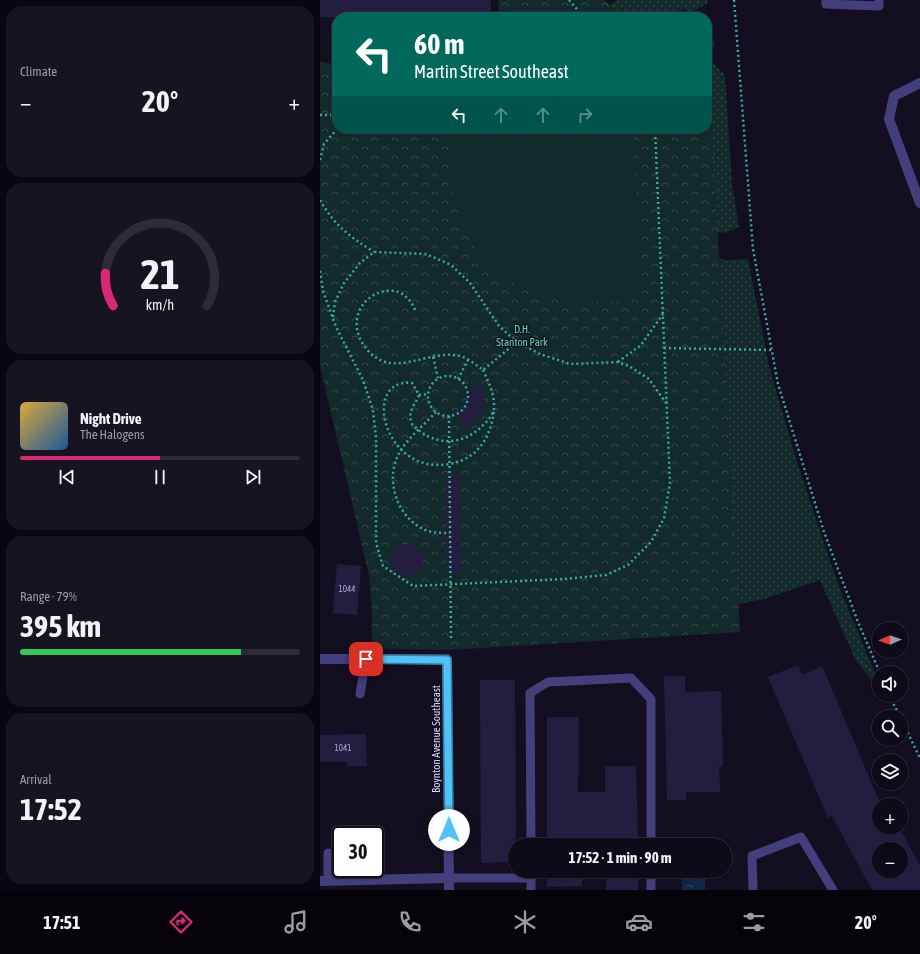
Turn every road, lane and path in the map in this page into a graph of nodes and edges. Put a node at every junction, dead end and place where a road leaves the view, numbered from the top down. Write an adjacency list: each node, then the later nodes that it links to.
1 (569, 0): 5 (path)
2 (734, 0): 21 (path)
3 (826, 0): 4 (lane)
4 (879, 0)
5 (580, 12)
6 (920, 83): 13 (street)
7 (320, 115): 8 (path)
8 (332, 115)
9 (333, 134): 11 (path)
10 (655, 134): 17 (path)
11 (320, 160)
12 (320, 200): 14 (path)
13 (920, 203)
14 (374, 252): 18 (path); 19 (path)
15 (320, 271): 18 (path)
16 (414, 310): 22 (path)
17 (664, 312): 20 (path); 24 (path)
18 (333, 317): 39 (path)
19 (517, 342): 24 (path); 25 (path)
20 (664, 348): 21 (path); 30 (path)
21 (772, 350): 43 (path)
22 (433, 357): 23 (path); 26 (path)
23 (468, 360): 25 (path); 27 (path)
24 (617, 362): 30 (path)
25 (483, 370): 31 (path)
26 (438, 378): 27 (path); 28 (path)
27 (458, 379): 33 (path)
28 (428, 394): 29 (path); 32 (path)
29 (419, 395): 34 (path); 36 (path)
30 (666, 404): 39 (path)
31 (494, 410): 35 (path); 37 (path)
32 (436, 412): 33 (path); 34 (path)
33 (449, 416): 35 (path)
34 (419, 431): 35 (path); 36 (path)
35 (449, 442): 37 (path)
36 (401, 450): 37 (path); 38 (path)
37 (450, 465): 38 (path)
38 (450, 533): 39 (path)
39 (451, 586): 40 (path)
40 (451, 639)
41 (320, 659): 42 (street)
42 (366, 659): 44 (lane); 51 (street, Boynton Avenue Southeast)
43 (877, 666)
44 (360, 694)
45 (908, 734): 46 (path)
46 (920, 758)
47 (531, 838): 48 (lane)
48 (651, 838)
49 (328, 853): 54 (lane)
50 (508, 875): 51 (lane)
51 (449, 878): 54 (street); 55 (street, Boynton Avenue Southeast)
52 (531, 878): 56 (lane)
53 (651, 878): 57 (lane)
54 (324, 881)
55 (449, 890)
56 (531, 890)
57 (651, 890)
58 (753, 890): 59 (lane)
59 (833, 890)

